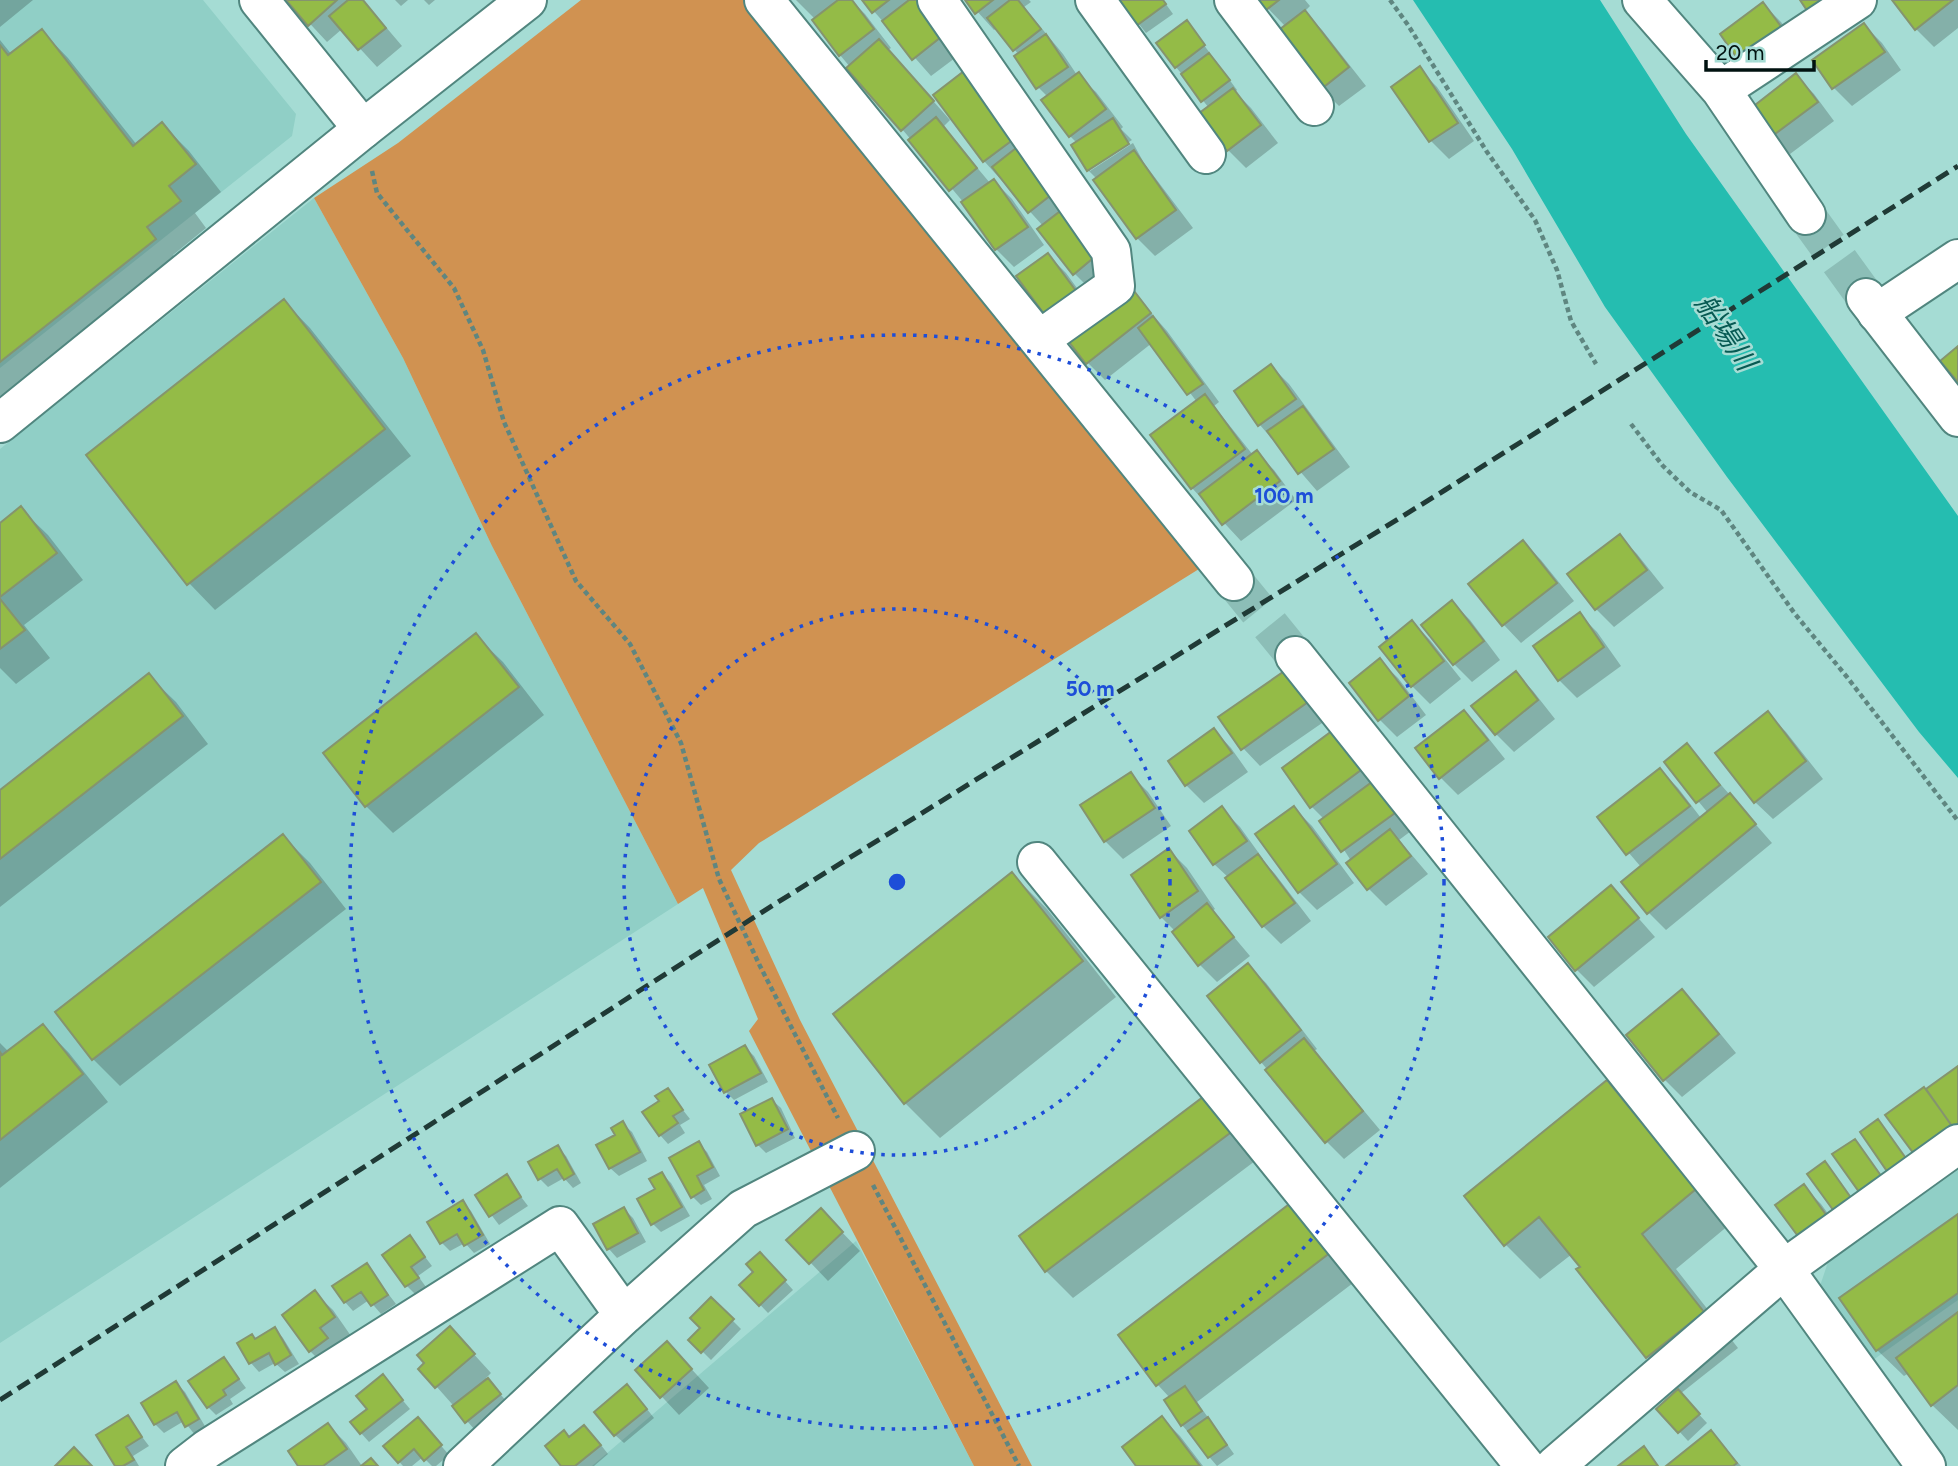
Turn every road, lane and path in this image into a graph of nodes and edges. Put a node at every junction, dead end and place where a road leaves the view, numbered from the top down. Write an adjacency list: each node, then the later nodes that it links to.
1 (259, 0): 12 (street)
2 (527, 0): 12 (street)
3 (764, 0): 16 (street)
4 (937, 0): 16 (street)
5 (1095, 0): 13 (street)
6 (1234, 0): 11 (street)
7 (1390, 0): 17 (path)
8 (1642, 0): 10 (street)
9 (1857, 0): 10 (street)
10 (1721, 90): 14 (street)
11 (1314, 106)
12 (363, 129): 19 (street); 26 (path)
13 (1206, 154)
14 (1806, 215)
15 (1958, 259): 18 (street)
16 (1039, 340): 21 (street)
17 (1596, 364)
18 (1958, 417)
19 (0, 423)
20 (1631, 424): 23 (path)
21 (1234, 581)
22 (1295, 656): 27 (street)
23 (1958, 821)
24 (1037, 862): 32 (street)
25 (1958, 1143): 27 (street)
26 (855, 1151): 28 (street); 31 (path)
27 (1784, 1269): 33 (street); 34 (street)
28 (624, 1315): 29 (street); 30 (street)
29 (185, 1466)
30 (463, 1466)
31 (1018, 1466)
32 (1525, 1466)
33 (1555, 1466)
34 (1926, 1466)

